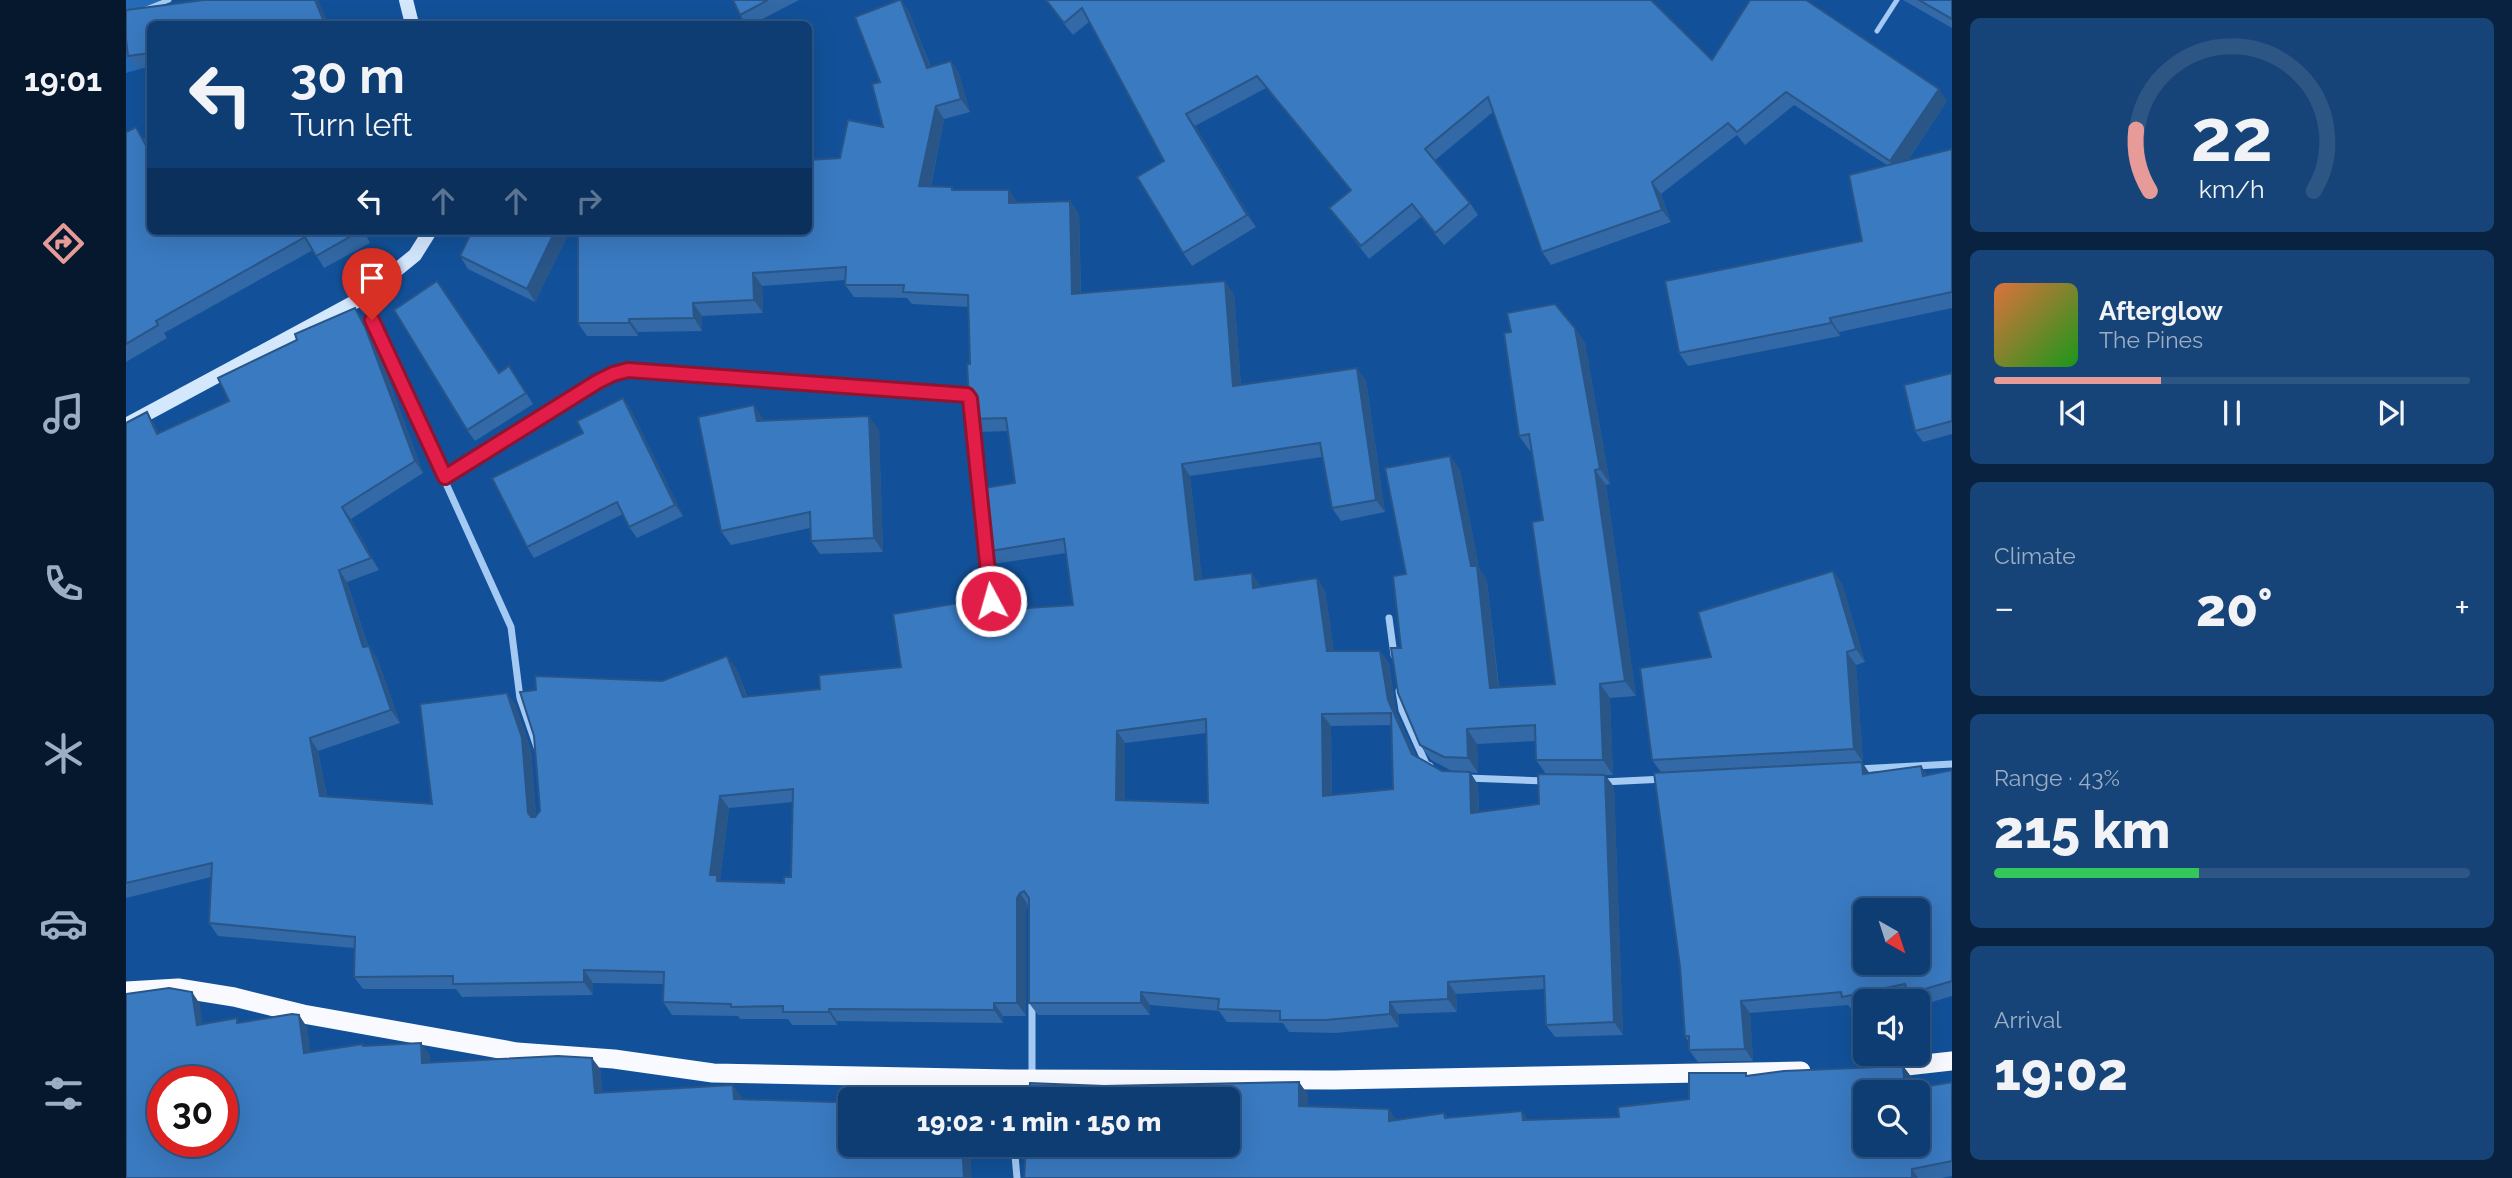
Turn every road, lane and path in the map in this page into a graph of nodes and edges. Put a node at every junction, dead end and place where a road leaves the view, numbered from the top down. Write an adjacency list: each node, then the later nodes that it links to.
1 (169, 0): 4 (lane)
2 (406, 0): 5 (main road)
3 (1897, 0): 6 (lane)
4 (135, 13)
5 (411, 21)
6 (1877, 31)
7 (428, 235): 8 (main road)
8 (362, 298): 9 (main road); 10 (street)
9 (126, 425)
10 (445, 477): 11 (street); 17 (street)
11 (981, 508)
12 (984, 534): 13 (street)
13 (991, 601)
14 (1390, 618): 15 (street)
15 (1396, 670)
16 (1398, 684): 19 (street)
17 (538, 761)
18 (1952, 764): 20 (street)
19 (1435, 769)
20 (1843, 769)
21 (1453, 778): 23 (street)
22 (1680, 778): 24 (street)
23 (1559, 781)
24 (1599, 782)
25 (1032, 988): 31 (street)
26 (126, 992): 30 (highway)
27 (1952, 1061): 28 (highway)
28 (1860, 1069)
29 (1818, 1071): 31 (highway)
30 (1009, 1079): 31 (highway); 32 (street)
31 (1032, 1079)
32 (1010, 1087)
33 (1015, 1157): 34 (street)
34 (1017, 1178)

